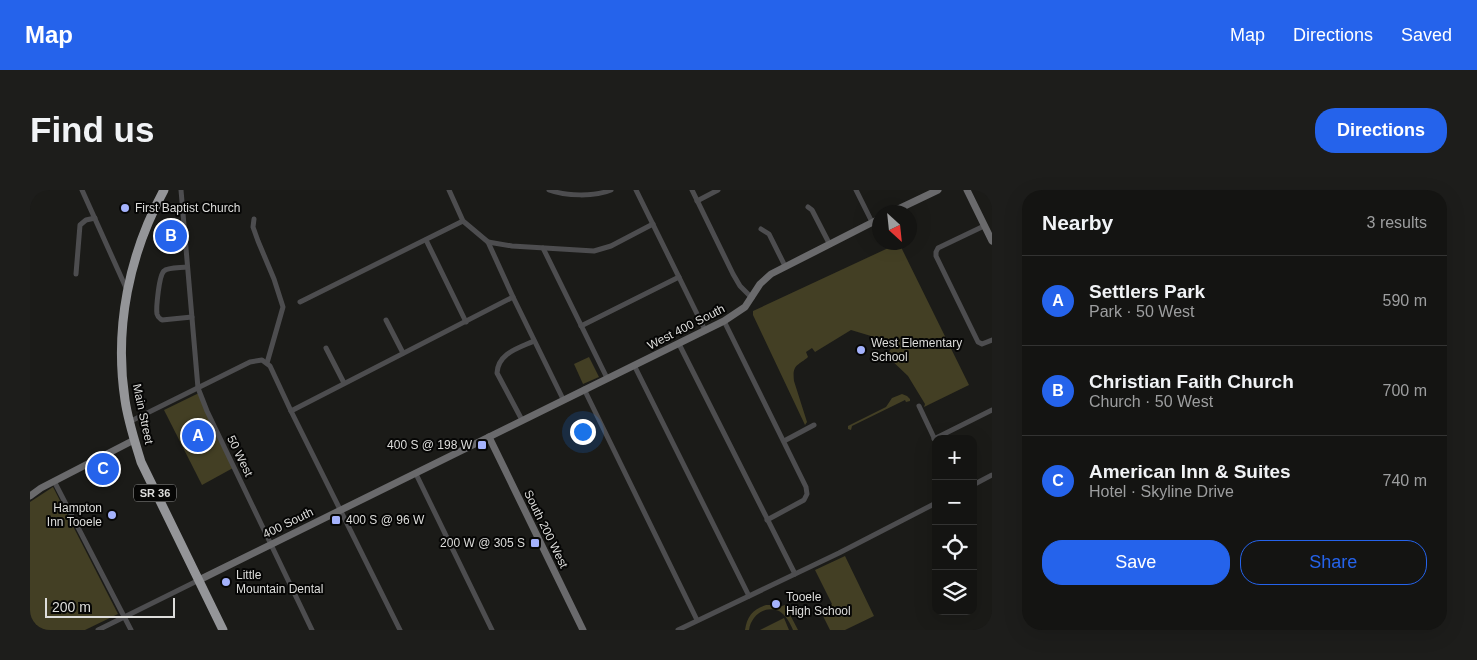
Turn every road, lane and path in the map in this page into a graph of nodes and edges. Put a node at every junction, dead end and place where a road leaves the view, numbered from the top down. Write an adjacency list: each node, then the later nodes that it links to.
1 (82, 190): 16 (street)
2 (164, 190): 32 (highway, Main Street / SR 36)
3 (181, 190): 29 (street, 50 West)
4 (450, 190): 18 (street)
5 (549, 190): 6 (street)
6 (611, 190)
7 (636, 190): 20 (street)
8 (692, 190): 13 (street)
9 (718, 190): 13 (street)
10 (856, 190): 19 (street)
11 (938, 190): 14 (street)
12 (967, 190): 21 (street)
13 (697, 201): 34 (street)
14 (907, 205)
15 (808, 206): 26 (street)
16 (94, 218): 30 (street); 32 (street)
17 (254, 219): 47 (street)
18 (463, 220): 23 (street); 25 (street)
19 (872, 222): 26 (street, West 400 South)
20 (653, 224): 27 (street); 31 (street)
21 (984, 226): 24 (street); 42 (street)
22 (761, 228): 28 (street)
23 (426, 240): 35 (street); 39 (street)
24 (992, 241)
25 (488, 242): 27 (street); 33 (street)
26 (830, 243): 28 (street, West 400 South)
27 (543, 248): 40 (street)
28 (785, 266): 34 (street, West 400 South)
29 (187, 267): 36 (street, 50 West); 36 (street)
30 (76, 274)
31 (679, 277): 40 (street); 41 (street)
32 (127, 290): 58 (highway, Main Street / SR 36)
33 (512, 297): 39 (street); 43 (street)
34 (752, 298): 38 (street, West 400 South)
35 (300, 302)
36 (192, 317): 51 (street, 50 West)
37 (386, 320): 46 (street)
38 (724, 321): 41 (street, West 400 South); 64 (street)
39 (466, 322): 46 (street)
40 (581, 326): 49 (street)
41 (705, 330): 44 (street, West 400 South)
42 (992, 340)
43 (534, 341): 53 (street); 57 (street)
44 (679, 344): 48 (street, West 400 South); 72 (street)
45 (326, 348): 50 (street)
46 (404, 353): 50 (street)
47 (265, 361): 51 (street); 56 (street)
48 (634, 365): 49 (street, West 400 South); 76 (street)
49 (607, 378): 52 (street, West 400 South)
50 (344, 383): 56 (street)
51 (198, 388): 58 (street); 73 (street, 50 West)
52 (584, 389): 53 (street, West 400 South); 78 (street)
53 (564, 399): 57 (street, West 400 South)
54 (919, 406): 60 (street)
55 (992, 410): 61 (street)
56 (291, 411): 71 (street)
57 (522, 420): 62 (street, West 400 South)
58 (129, 422): 63 (highway, Main Street / SR 36)
59 (814, 425): 64 (street)
60 (932, 435)
61 (946, 435)
62 (489, 437): 65 (street, 400 South); 85 (street, South 200 West)
63 (134, 440): 67 (street); 75 (highway, Main Street / SR 36)
64 (784, 441): 72 (street)
65 (416, 474): 71 (street, 400 South); 84 (street)
66 (992, 476): 68 (street)
67 (54, 481): 69 (street); 77 (street)
68 (977, 483)
69 (30, 496)
70 (932, 506): 74 (street)
71 (341, 510): 73 (street, 400 South); 83 (street)
72 (767, 520): 74 (street)
73 (271, 544): 75 (street, 400 South); 82 (street, 50 West)
74 (794, 574): 76 (street)
75 (198, 580): 77 (street, 400 South); 81 (highway, Main Street / SR 36)
76 (749, 596): 78 (street)
77 (125, 617): 79 (street, 400 South); 80 (street)
78 (697, 620): 86 (street)
79 (98, 630)
80 (131, 630)
81 (223, 630)
82 (312, 630)
83 (400, 630)
84 (492, 630)
85 (583, 630)
86 (678, 630)

